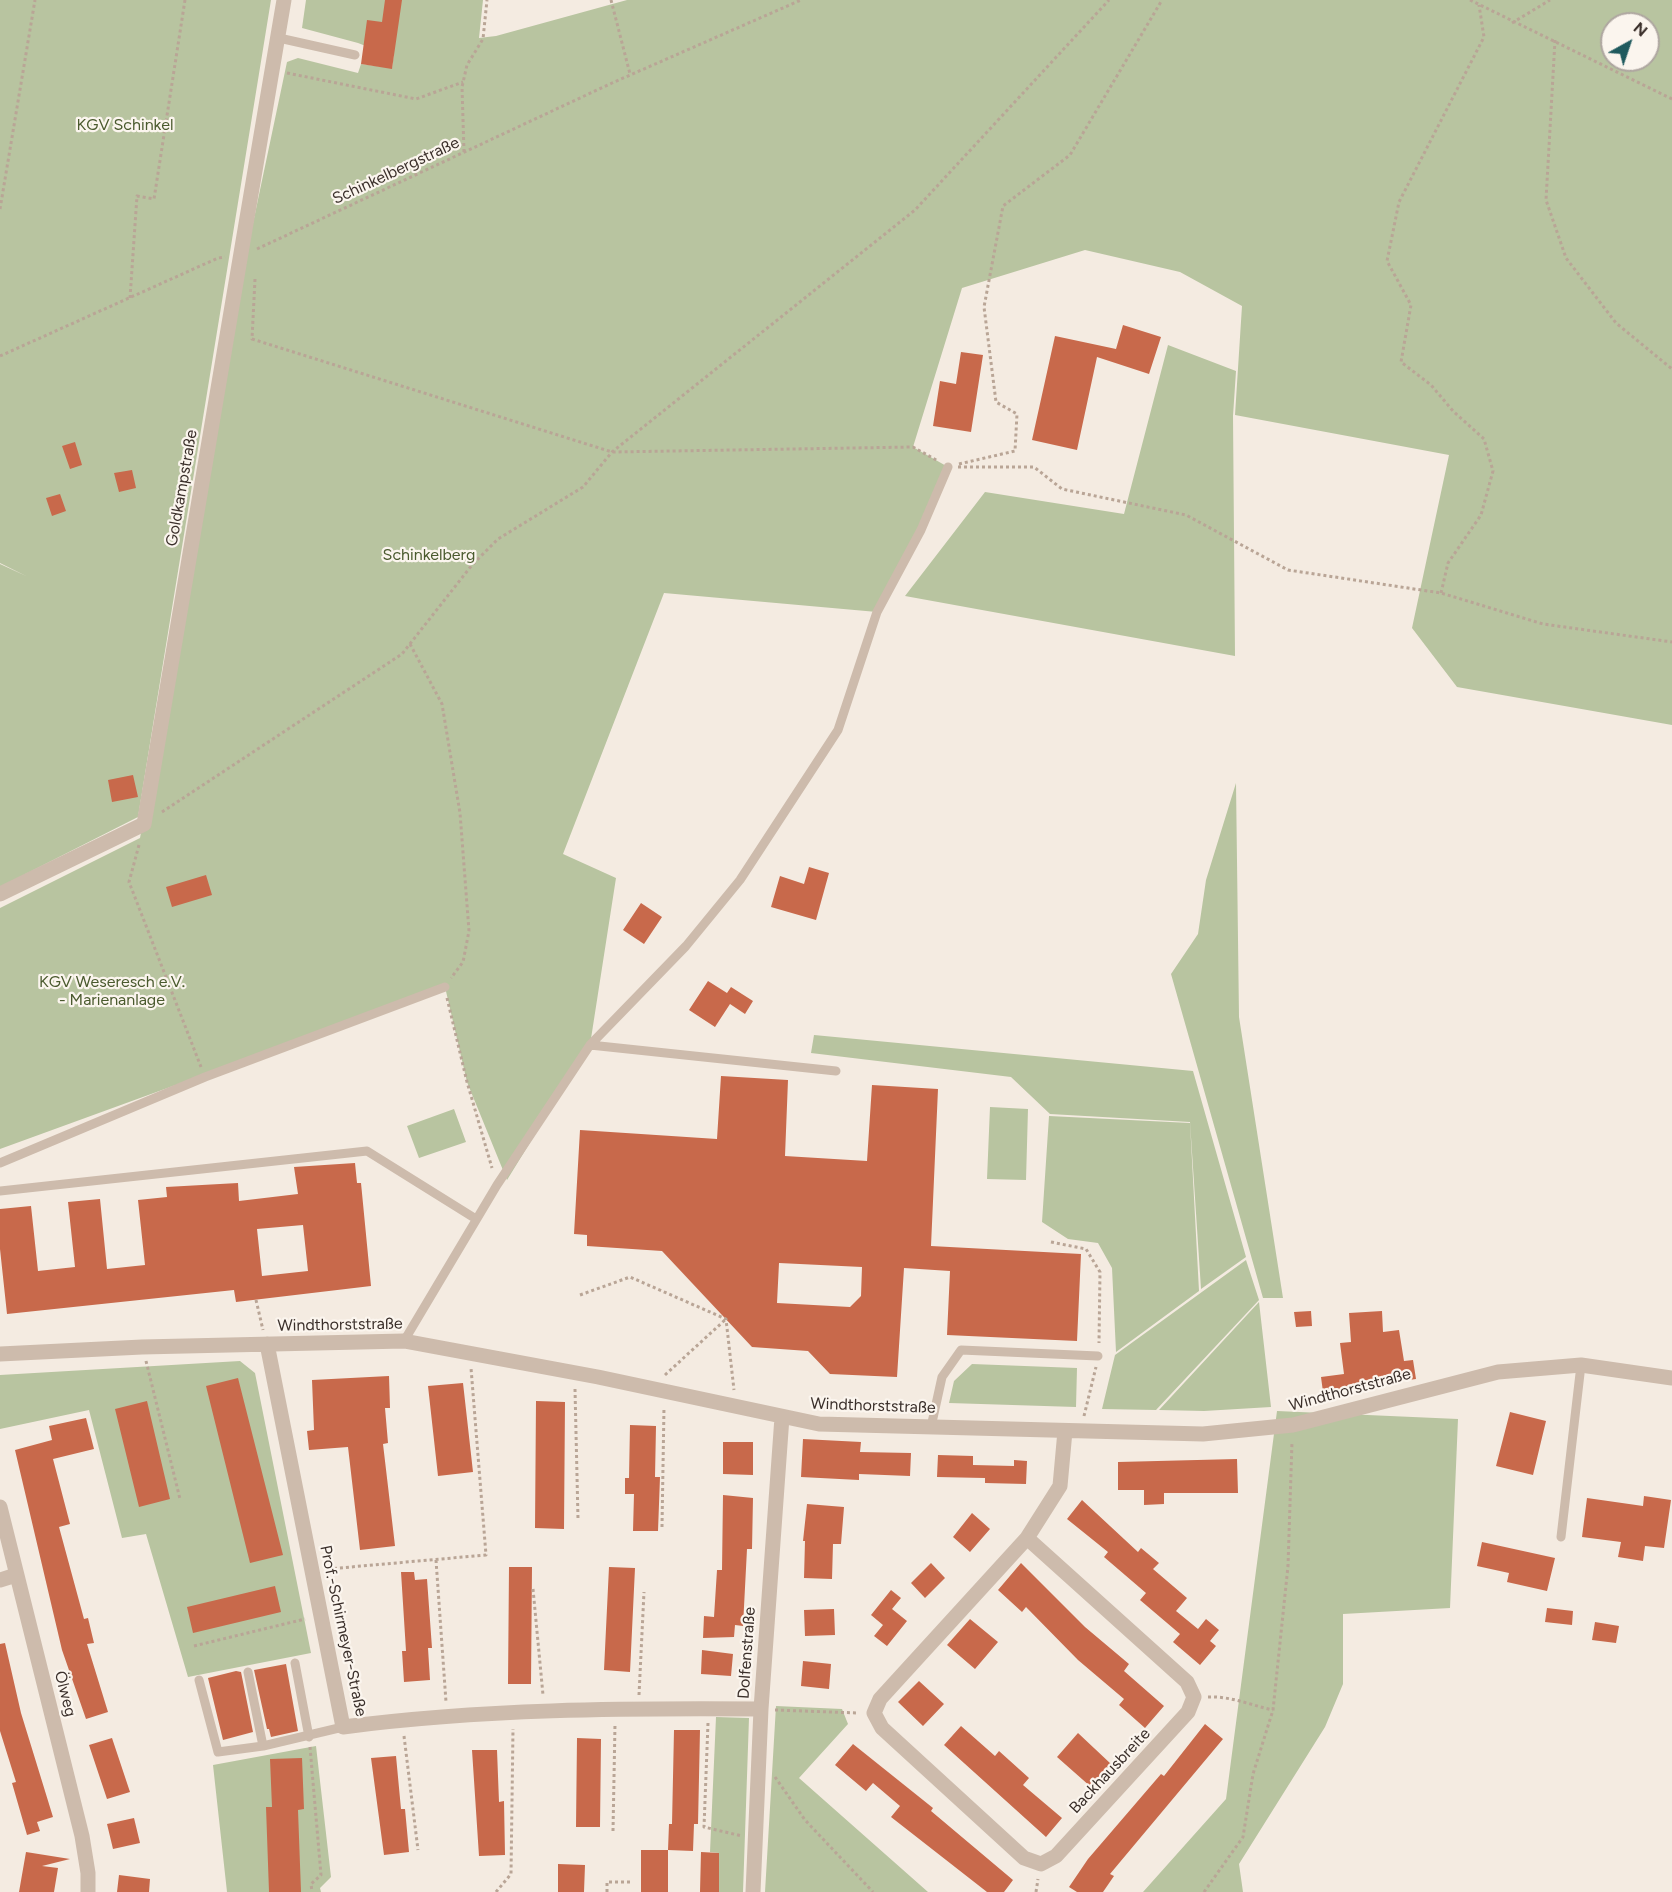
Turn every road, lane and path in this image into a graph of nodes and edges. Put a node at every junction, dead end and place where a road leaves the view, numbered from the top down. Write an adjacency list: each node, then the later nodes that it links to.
1 (35, 0): 21 (path)
2 (186, 0): 25 (path)
3 (284, 0): 13 (street, Goldkampstraße)
4 (487, 0): 18 (path)
5 (611, 0): 17 (path)
6 (801, 0): 17 (path, Schinkelbergstraße)
7 (1108, 0): 28 (path)
8 (1162, 0): 29 (path)
9 (1470, 0): 11 (path)
10 (1550, 0): 12 (path)
11 (1479, 5): 12 (path); 30 (path)
12 (1512, 23): 14 (path)
13 (279, 38): 15 (lane); 16 (street, Goldkampstraße)
14 (1555, 40): 19 (path); 27 (path)
15 (355, 55)
16 (274, 70): 18 (path); 22 (street, Goldkampstraße)
17 (630, 75): 20 (path, Schinkelbergstraße)
18 (463, 82): 20 (path)
19 (1672, 99)
20 (464, 152): 23 (path, Schinkelbergstraße)
21 (0, 209)
22 (239, 257): 25 (path); 33 (street, Goldkampstraße)
23 (255, 260)
24 (255, 272): 28 (path)
25 (130, 299): 26 (path)
26 (0, 356)
27 (1672, 369)
28 (612, 453): 29 (path); 32 (path)
29 (948, 467): 30 (path); 36 (lane)
30 (1441, 593): 31 (path)
31 (1672, 642)
32 (410, 644): 33 (path); 35 (path)
33 (144, 824): 34 (street); 38 (path)
34 (0, 894)
35 (445, 987): 38 (lane); 40 (path)
36 (590, 1045): 37 (lane); 40 (lane)
37 (836, 1071)
38 (205, 1077): 39 (lane)
39 (0, 1162)
40 (497, 1185): 42 (lane)
41 (0, 1191): 42 (lane)
42 (476, 1219): 48 (lane)
43 (1051, 1242): 53 (path)
44 (580, 1295): 47 (path)
45 (256, 1300): 46 (path)
46 (261, 1319)
47 (726, 1319): 57 (path); 58 (path)
48 (404, 1341): 49 (street, Windthorststraße); 51 (street, Windthorststraße)
49 (267, 1344): 50 (street, Windthorststraße); 70 (street, Prof.-Schirmeyer-Straße)
50 (142, 1347): 52 (street, Windthorststraße); 63 (path)
51 (469, 1351): 55 (street, Windthorststraße); 69 (path)
52 (0, 1354)
53 (1098, 1356): 61 (lane); 62 (path)
54 (1581, 1365): 56 (street, Windthorststraße); 60 (street, Windthorststraße); 67 (lane)
55 (574, 1372): 57 (street, Windthorststraße); 65 (path)
56 (1672, 1378)
57 (657, 1391): 58 (street, Windthorststraße); 66 (path)
58 (736, 1408): 59 (street, Windthorststraße)
59 (782, 1418): 61 (street, Windthorststraße); 83 (street, Dolfenstraße)
60 (1293, 1425): 62 (street, Windthorststraße); 85 (path)
61 (931, 1427): 62 (street, Windthorststraße)
62 (1072, 1431): 68 (street)
63 (180, 1499)
64 (0, 1507): 71 (street, Ölweg)
65 (578, 1519)
66 (662, 1527)
67 (1561, 1537)
68 (1027, 1538): 80 (street); 88 (street)
69 (436, 1560): 70 (path); 89 (path)
70 (312, 1570): 75 (street, Prof.-Schirmeyer-Straße)
71 (16, 1575): 72 (street); 99 (street, Ölweg)
72 (0, 1580)
73 (533, 1589): 87 (path)
74 (644, 1592): 81 (path)
75 (321, 1615): 76 (path); 91 (street, Prof.-Schirmeyer-Straße)
76 (194, 1646)
77 (295, 1663): 92 (lane)
78 (248, 1672): 93 (lane)
79 (199, 1680): 93 (lane)
80 (1194, 1697): 85 (path); 88 (street, Backhausbreite)
81 (639, 1709): 82 (street, Prof.-Schirmeyer-Straße); 84 (street, Prof.-Schirmeyer-Straße)
82 (709, 1709): 83 (street, Prof.-Schirmeyer-Straße); 96 (path)
83 (761, 1709): 88 (path); 94 (street, Dolfenstraße)
84 (615, 1710): 87 (street, Prof.-Schirmeyer-Straße); 95 (path)
85 (1273, 1710): 105 (path)
86 (513, 1712): 87 (street, Prof.-Schirmeyer-Straße); 89 (street, Prof.-Schirmeyer-Straße); 101 (path)
87 (544, 1712)
88 (874, 1713)
89 (447, 1715): 90 (street, Prof.-Schirmeyer-Straße)
90 (403, 1719): 91 (street, Prof.-Schirmeyer-Straße); 97 (path)
91 (343, 1727): 92 (lane)
92 (309, 1737): 93 (lane); 100 (path)
93 (263, 1746)
94 (759, 1755): 96 (street, Dolfenstraße); 104 (path)
95 (612, 1831)
96 (755, 1839): 103 (street, Dolfenstraße)
97 (418, 1850)
98 (630, 1882): 102 (path)
99 (88, 1892)
100 (312, 1892)
101 (496, 1892)
102 (607, 1892)
103 (753, 1892)
104 (873, 1892)
105 (1204, 1892)

